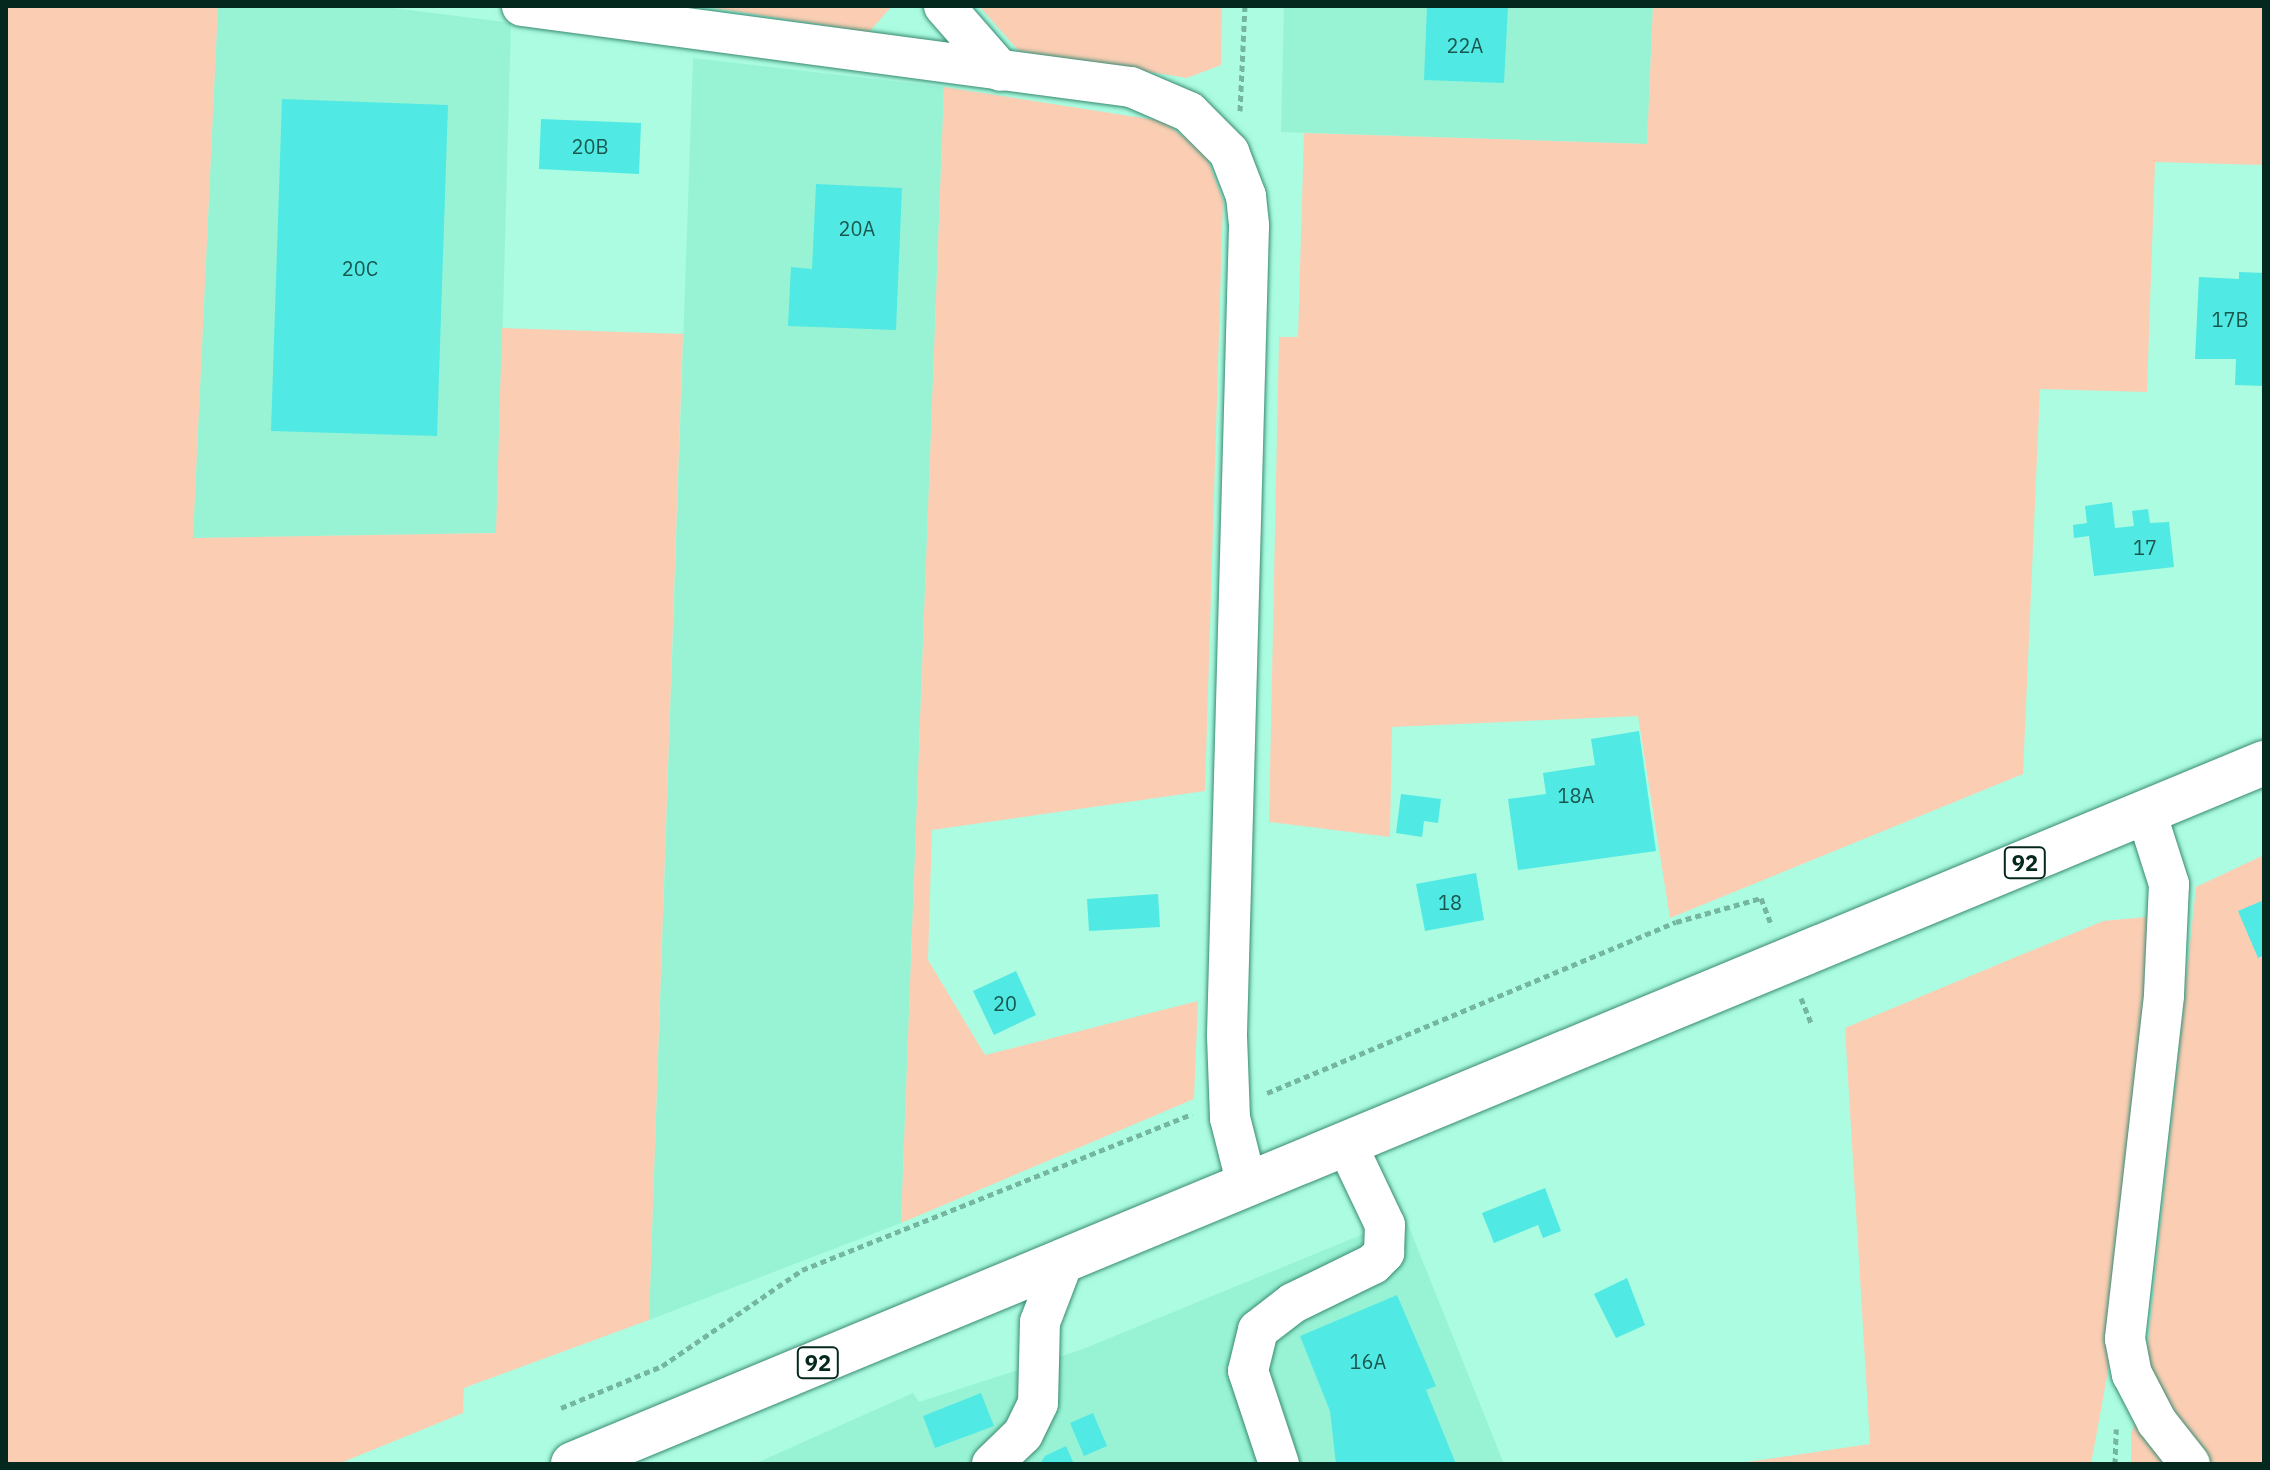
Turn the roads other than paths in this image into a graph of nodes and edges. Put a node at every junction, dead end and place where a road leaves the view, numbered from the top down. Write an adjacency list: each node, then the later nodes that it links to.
1 (522, 6): 3 (street)
2 (944, 6): 3 (street)
3 (1001, 71): 7 (street)
4 (2264, 763): 5 (main road, 92)
5 (2146, 812): 6 (main road, 92); 12 (street)
6 (1346, 1143): 7 (main road, 92); 11 (street)
7 (1247, 1185): 8 (main road, 92)
8 (1063, 1262): 9 (main road, 92); 10 (street)
9 (573, 1464)
10 (992, 1464)
11 (1279, 1464)
12 (2190, 1464)

